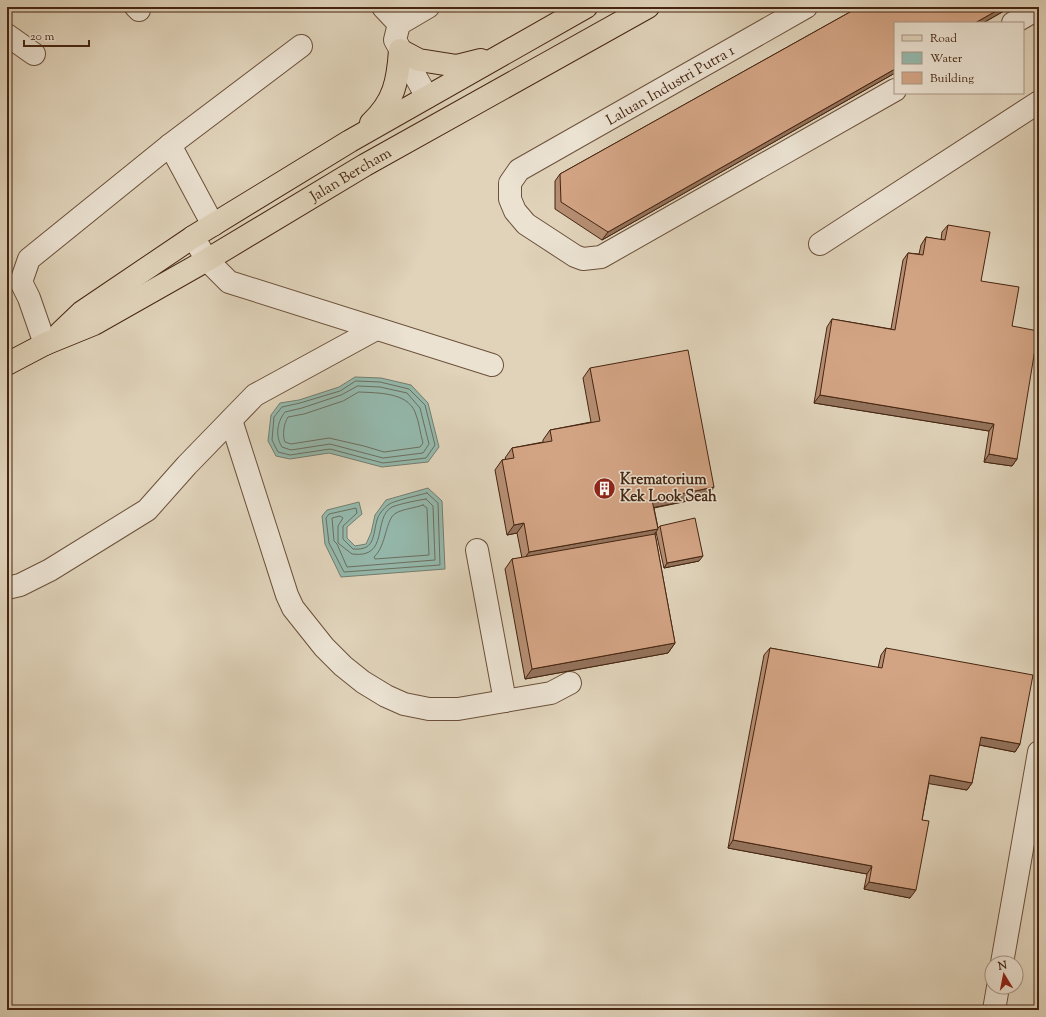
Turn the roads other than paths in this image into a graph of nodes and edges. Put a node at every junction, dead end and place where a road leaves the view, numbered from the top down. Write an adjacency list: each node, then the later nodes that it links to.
1 (383, 7): 8 (street)
2 (428, 7): 8 (street)
3 (586, 7): 13 (main road, Jalan Bercham)
4 (648, 7): 14 (main road, Jalan Bercham)
5 (806, 7): 15 (street, Laluan Industri Putra 1)
6 (1039, 8): 7 (street)
7 (1015, 22)
8 (399, 24): 11 (street)
9 (7, 35): 12 (street)
10 (301, 46): 19 (street)
11 (400, 50): 13 (main road); 16 (street); 18 (main road)
12 (34, 54)
13 (503, 54): 16 (main road, Jalan Bercham)
14 (521, 79): 16 (main road); 20 (main road, Jalan Bercham)
15 (894, 91)
16 (427, 97): 18 (main road, Jalan Bercham); 20 (main road)
17 (1039, 102): 23 (street)
18 (350, 141): 21 (main road, Jalan Bercham)
19 (170, 145): 21 (street); 26 (street)
20 (365, 166): 24 (main road, Jalan Bercham)
21 (213, 224): 22 (main road, Jalan Bercham)
22 (194, 237): 24 (street); 26 (main road, Jalan Bercham)
23 (820, 244)
24 (208, 260): 25 (street); 26 (main road, Jalan Bercham)
25 (376, 328): 28 (street); 29 (street)
26 (49, 342): 27 (main road, Jalan Bercham)
27 (7, 364)
28 (492, 365)
29 (230, 420): 31 (street); 33 (street)
30 (477, 550): 33 (street)
31 (7, 588)
32 (570, 683): 33 (street)
33 (505, 702)
34 (1039, 752): 35 (street)
35 (1003, 955)
36 (997, 995): 37 (street)
37 (994, 1010)

